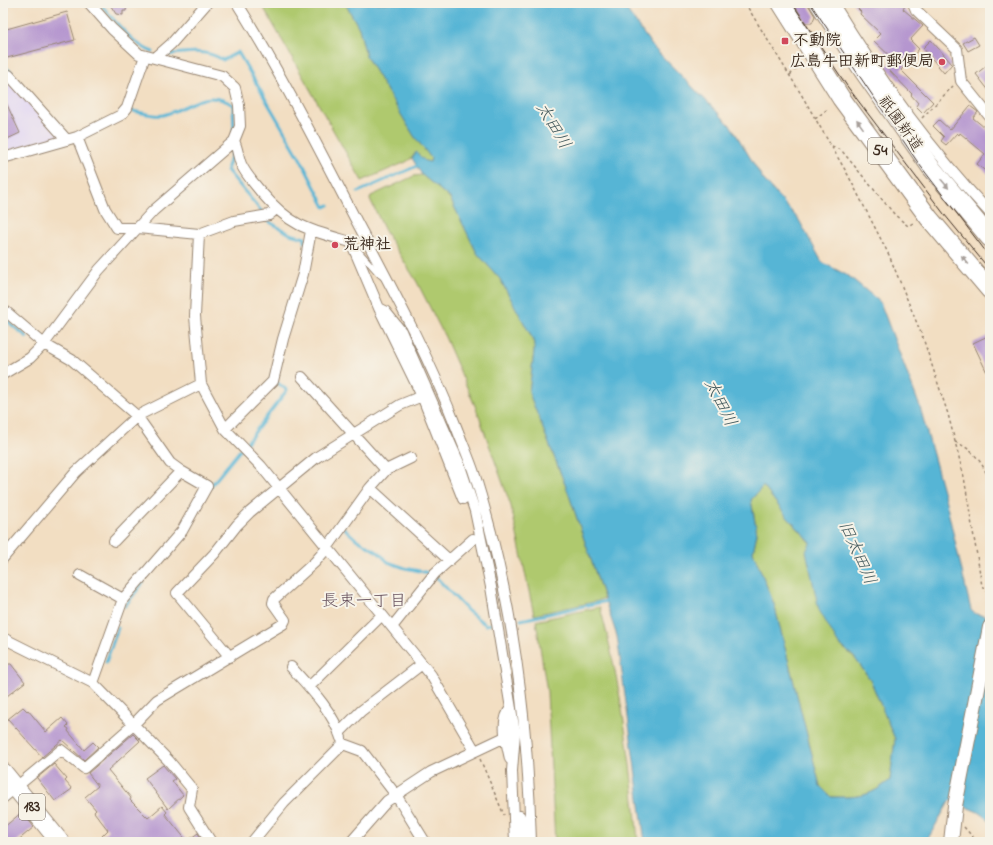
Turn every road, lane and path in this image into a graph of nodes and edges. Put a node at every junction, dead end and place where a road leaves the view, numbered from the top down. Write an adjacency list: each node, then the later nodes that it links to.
1 (89, 3): 11 (street)
2 (207, 3): 11 (street)
3 (237, 3): 33 (street)
4 (745, 3): 14 (path)
5 (768, 3): 16 (highway, 祇園新道 / 54)
6 (781, 3): 16 (highway, 祇園新道 / 54)
7 (818, 3): 10 (highway, 祇園新道 / 54)
8 (833, 3): 10 (street)
9 (913, 3): 15 (street)
10 (853, 46): 24 (highway, 祇園新道 / 54)
11 (150, 57): 20 (street); 21 (street)
12 (800, 65): 14 (path)
13 (9, 75): 20 (street)
14 (790, 75): 18 (path)
15 (961, 81): 17 (street); 19 (path)
16 (835, 103): 18 (path); 34 (highway, 祇園新道 / 54, one-way to 16)
17 (990, 117)
18 (815, 118): 22 (path)
19 (920, 121)
20 (72, 138): 23 (street); 28 (street)
21 (234, 141): 25 (street); 28 (street)
22 (831, 146): 27 (path); 45 (path)
23 (3, 158)
24 (937, 164): 26 (street); 31 (highway, 祇園新道 / 54, one-way to 31)
25 (276, 209): 29 (street); 30 (street)
26 (990, 213)
27 (912, 223)
28 (138, 228): 30 (street); 37 (street)
29 (311, 231): 32 (street); 43 (street)
30 (199, 234): 40 (street)
31 (990, 238)
32 (351, 242): 33 (lane); 35 (street)
33 (388, 280): 91 (street)
34 (990, 290)
35 (379, 308): 41 (street); 70 (street)
36 (3, 309): 37 (street)
37 (44, 344): 38 (street); 42 (street)
38 (3, 374)
39 (302, 378): 44 (street)
40 (201, 384): 42 (street); 43 (street)
41 (422, 396): 44 (street); 52 (street)
42 (137, 416): 48 (street); 56 (street)
43 (225, 429): 50 (street)
44 (354, 434): 47 (street); 50 (street)
45 (955, 442): 49 (path); 59 (path)
46 (412, 458): 47 (street)
47 (386, 470): 51 (street)
48 (181, 471): 54 (street); 60 (street)
49 (990, 487)
50 (279, 488): 55 (street); 65 (street)
51 (370, 488): 55 (street); 57 (street)
52 (463, 499)
53 (472, 539): 57 (street)
54 (114, 541)
55 (327, 548): 61 (street); 65 (street)
56 (3, 558)
57 (449, 560): 62 (street)
58 (80, 575): 60 (street)
59 (990, 595)
60 (123, 599): 68 (street)
61 (382, 615): 62 (street); 69 (street)
62 (392, 627): 66 (street)
63 (990, 628): 92 (street)
64 (3, 638): 68 (street)
65 (230, 657): 71 (street)
66 (422, 664): 72 (street); 75 (street)
67 (291, 667): 69 (street)
68 (93, 682): 71 (street)
69 (309, 687): 72 (street)
70 (511, 708): 73 (street); 76 (street)
71 (133, 725): 78 (street); 84 (street)
72 (339, 733): 74 (street)
73 (505, 737): 75 (street); 76 (street)
74 (342, 744): 79 (street); 85 (street)
75 (475, 751): 79 (street); 80 (path)
76 (512, 771): 89 (street); 90 (street)
77 (3, 772): 78 (highway, 183)
78 (9, 792): 83 (highway, 183)
79 (396, 795): 86 (street); 87 (street)
80 (504, 815)
81 (509, 824): 88 (street)
82 (963, 826): 93 (path)
83 (60, 842)
84 (211, 842)
85 (252, 842)
86 (351, 842)
87 (425, 842)
88 (509, 842)
89 (515, 842)
90 (524, 842)
91 (531, 842)
92 (951, 842)
93 (977, 842)

